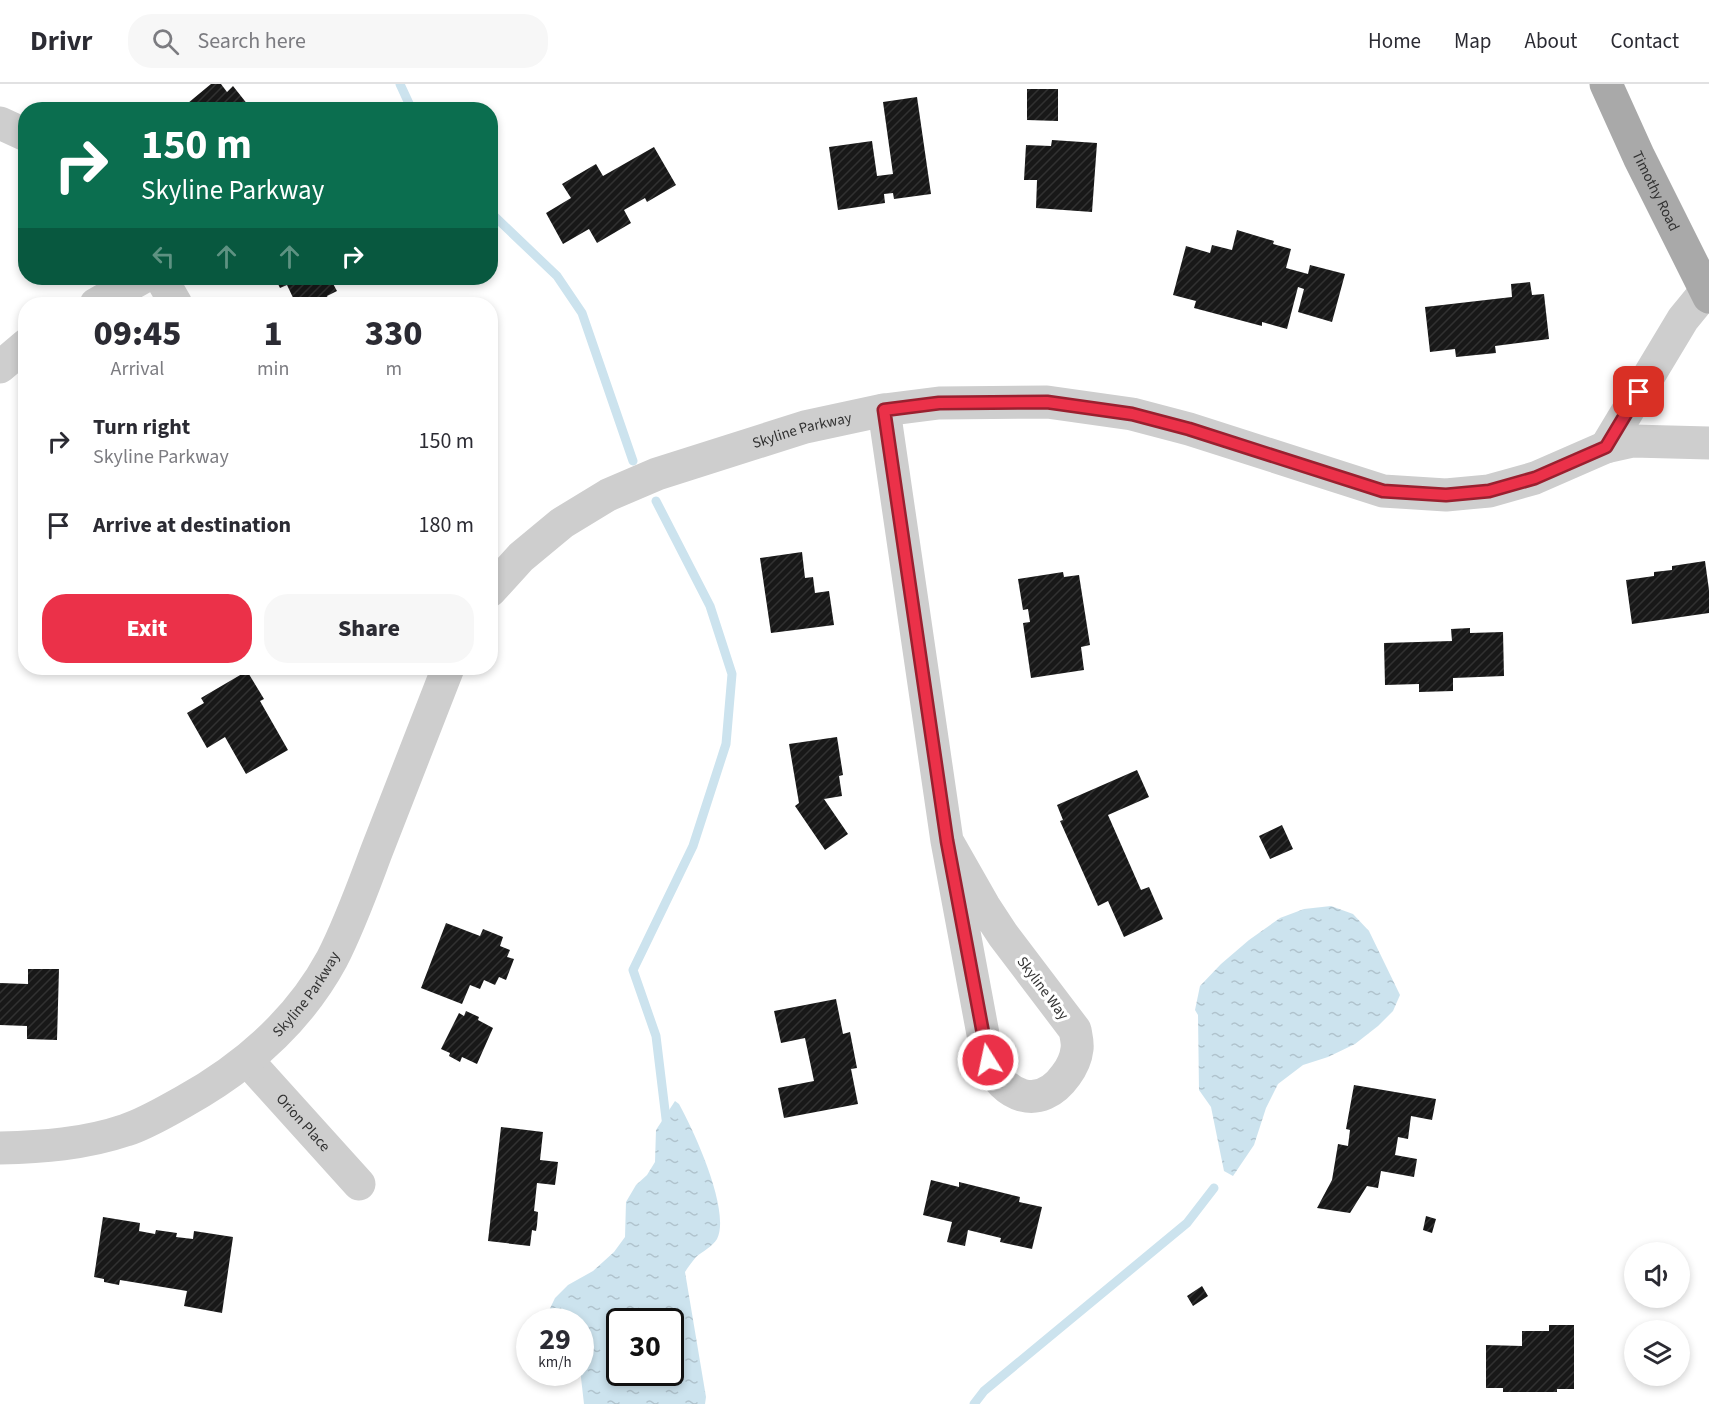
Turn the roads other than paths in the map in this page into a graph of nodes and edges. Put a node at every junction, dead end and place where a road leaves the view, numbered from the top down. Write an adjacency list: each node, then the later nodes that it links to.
1 (1606, 84): 5 (main road, Timothy Road)
2 (0, 123): 3 (street)
3 (18, 131)
4 (130, 285): 6 (street)
5 (1708, 294): 11 (street)
6 (108, 297)
7 (18, 352): 8 (street)
8 (0, 367)
9 (884, 410): 11 (street, Skyline Parkway); 12 (street, Skyline Parkway); 14 (street, Skyline Way)
10 (1709, 443): 11 (street, Skyline Parkway)
11 (1606, 447)
12 (498, 582)
13 (445, 675): 15 (street, Skyline Parkway)
14 (947, 841): 14 (street, Skyline Way)
15 (247, 1060): 16 (street, Skyline Parkway); 17 (street, Orion Place)
16 (0, 1148)
17 (359, 1184)

